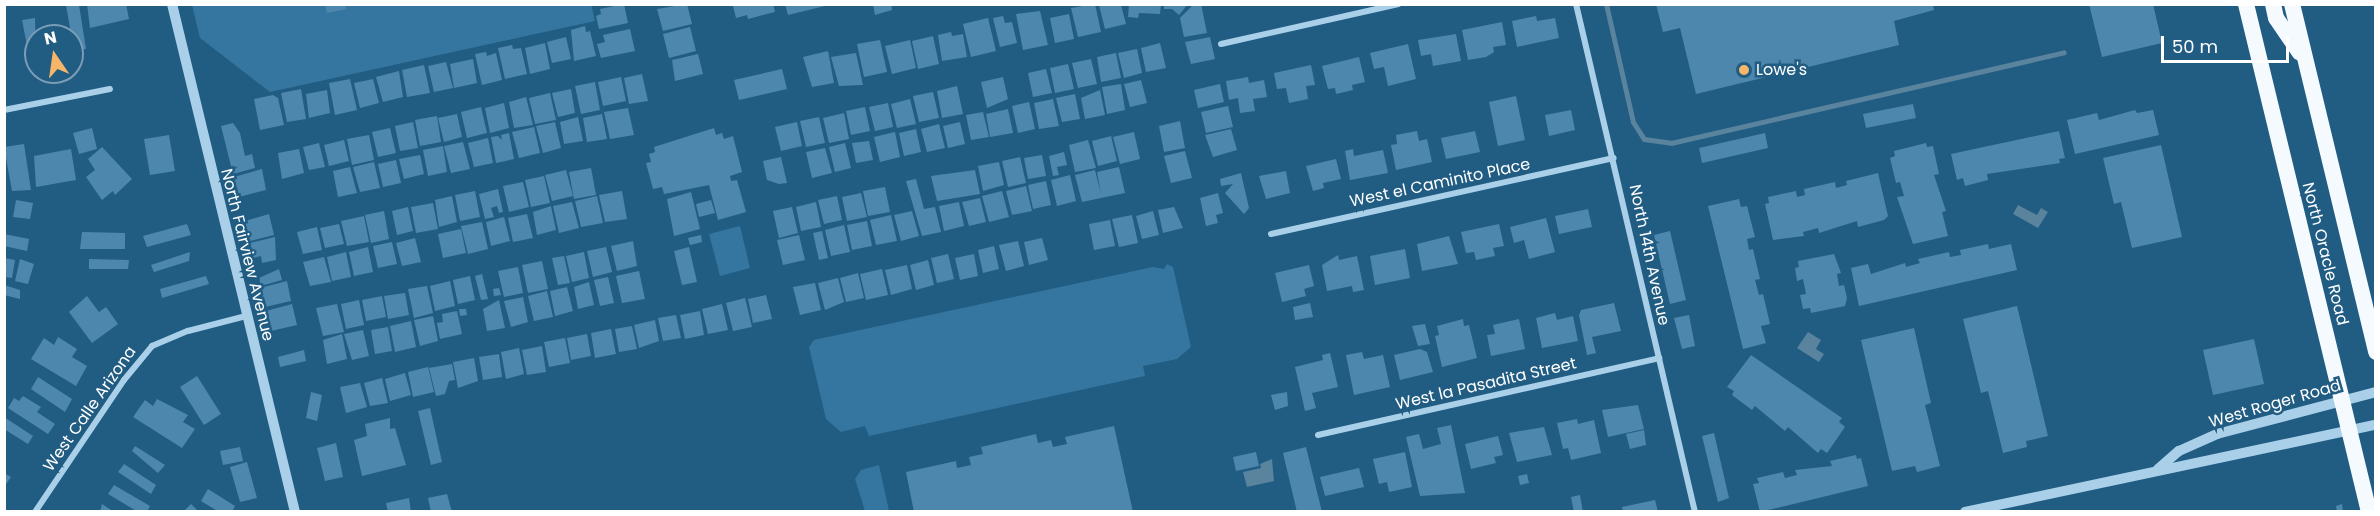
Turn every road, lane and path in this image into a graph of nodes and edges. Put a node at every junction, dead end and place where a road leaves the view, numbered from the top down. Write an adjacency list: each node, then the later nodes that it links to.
1 (172, 4): 13 (street, North Fairview Avenue)
2 (1399, 4): 7 (street)
3 (1576, 4): 11 (street, North 14th Avenue)
4 (2246, 4): 17 (highway, North Oracle Road)
5 (2273, 4): 8 (highway)
6 (2292, 4): 8 (highway, North Oracle Road)
7 (1221, 44)
8 (2305, 62): 14 (highway, North Oracle Road)
9 (110, 89): 10 (street)
10 (4, 110)
11 (1614, 158): 12 (street, West el Caminito Place); 15 (street, North 14th Avenue)
12 (1271, 234)
13 (246, 316): 22 (street, West Calle Arizona); 23 (street, North Fairview Avenue)
14 (2376, 352)
15 (1659, 358): 20 (street, West la Pasadita Street); 24 (street, North 14th Avenue)
16 (2376, 392): 17 (street, West Roger Road)
17 (2343, 400): 19 (highway, North Oracle Road); 21 (street, West Roger Road)
18 (2376, 425): 19 (street, West Roger Road)
19 (2350, 431): 21 (street, West Roger Road); 26 (highway, North Oracle Road)
20 (1318, 435)
21 (2156, 471): 25 (street, West Roger Road)
22 (35, 512)
23 (295, 512)
24 (1695, 512)
25 (1965, 512)
26 (2369, 512)

